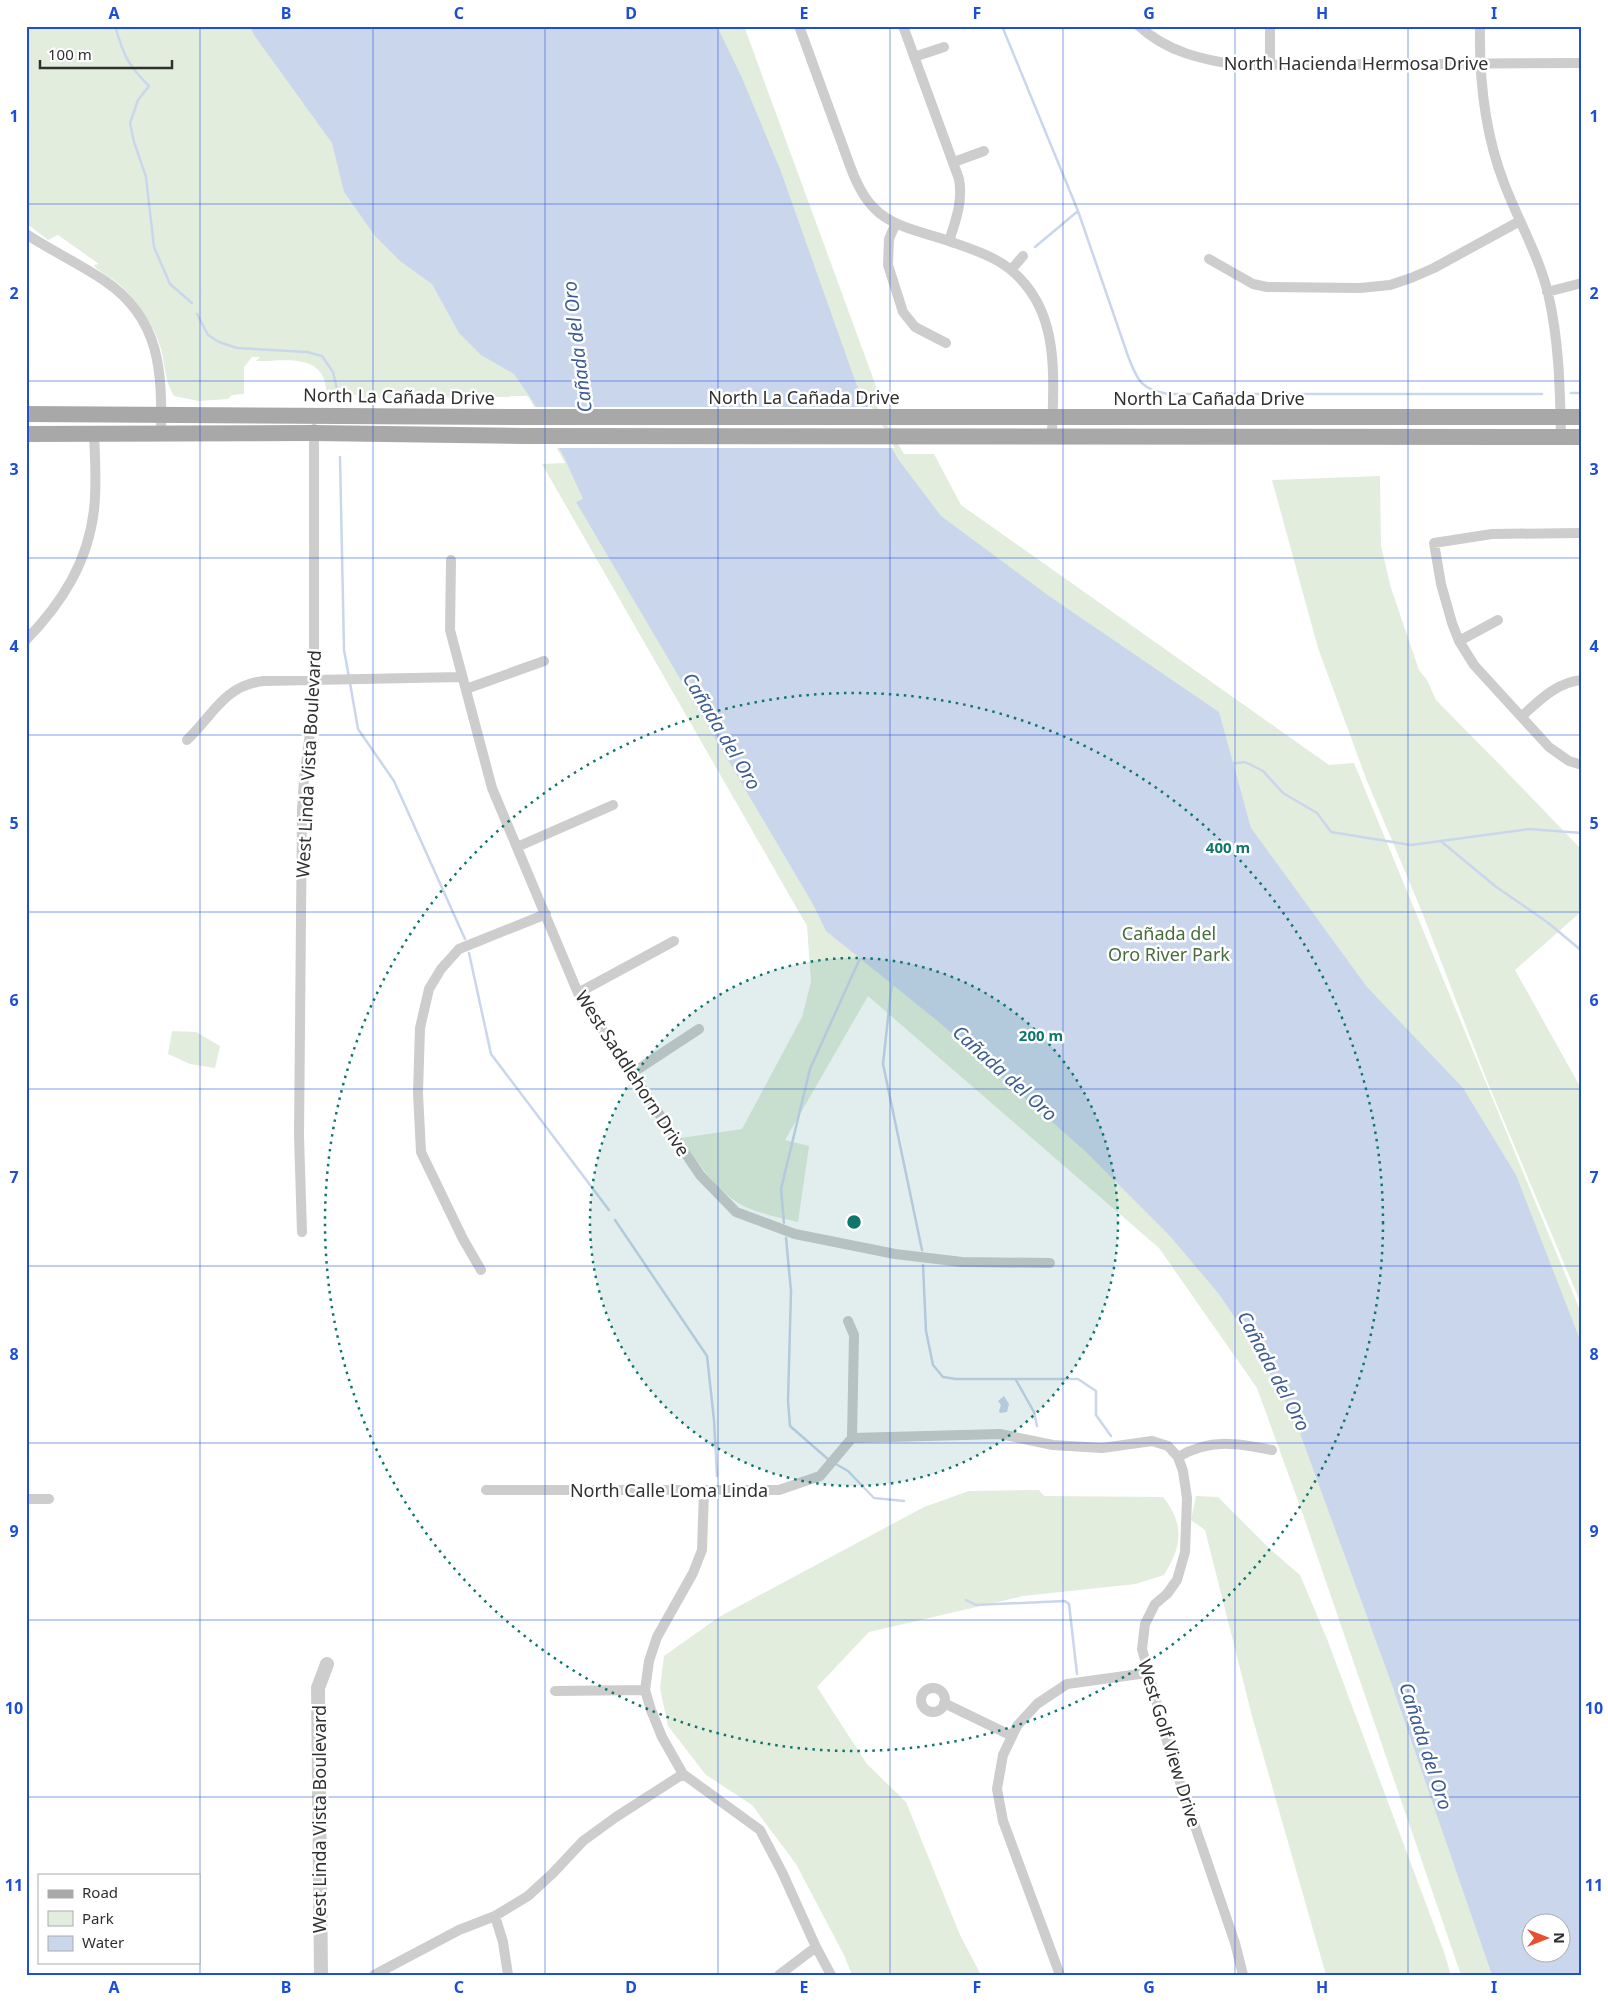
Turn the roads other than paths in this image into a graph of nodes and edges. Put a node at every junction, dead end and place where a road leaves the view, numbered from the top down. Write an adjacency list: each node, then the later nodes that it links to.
1 (799, 26): 14 (street)
2 (903, 26): 7 (street)
3 (1139, 26): 10 (street, North Hacienda Hermosa Drive)
4 (1270, 26): 10 (street)
5 (1480, 26): 9 (street)
6 (944, 47): 7 (street)
7 (914, 57): 12 (street)
8 (1582, 63): 9 (street, North Hacienda Hermosa Drive)
9 (1479, 64): 10 (street, North Hacienda Hermosa Drive); 13 (street)
10 (1270, 65)
11 (984, 151): 12 (street)
12 (954, 162): 16 (street)
13 (1520, 221): 18 (street); 21 (street)
14 (896, 223): 16 (street); 22 (street)
15 (26, 234): 24 (street)
16 (949, 241): 19 (street)
17 (1024, 256): 19 (street)
18 (1209, 259)
19 (1011, 270): 26 (street)
20 (1582, 284): 21 (street)
21 (1547, 292): 27 (street)
22 (946, 343)
23 (26, 414): 24 (main road, North La Cañada Drive)
24 (161, 414): 25 (main road, North La Cañada Drive); 30 (street)
25 (314, 415): 26 (main road, North La Cañada Drive); 32 (street, West Linda Vista Boulevard)
26 (1052, 418): 27 (main road, North La Cañada Drive); 35 (street)
27 (1561, 418): 28 (main road, North La Cañada Drive); 33 (street)
28 (1582, 418)
29 (94, 433): 30 (main road); 31 (main road); 39 (street)
30 (161, 433): 32 (main road)
31 (26, 434)
32 (314, 434): 35 (main road); 43 (street, West Linda Vista Boulevard)
33 (1561, 436): 34 (main road); 35 (main road)
34 (1582, 436)
35 (1052, 437)
36 (1582, 533): 40 (street)
37 (451, 560): 42 (street, West Saddlehorn Drive)
38 (1498, 620): 40 (street)
39 (26, 640)
40 (1459, 641): 46 (street)
41 (544, 661): 45 (street)
42 (462, 677): 43 (street); 45 (street, West Saddlehorn Drive)
43 (314, 680): 47 (street); 56 (street, West Linda Vista Boulevard)
44 (1582, 680): 46 (street)
45 (466, 688): 50 (street, West Saddlehorn Drive)
46 (1522, 716): 48 (street)
47 (187, 740)
48 (1582, 765)
49 (613, 805): 50 (street)
50 (518, 847): 51 (street, West Saddlehorn Drive)
51 (546, 914): 53 (street, West Saddlehorn Drive); 58 (street)
52 (674, 941): 53 (street)
53 (578, 993): 55 (street, West Saddlehorn Drive)
54 (700, 1028): 55 (street)
55 (632, 1073): 57 (street, West Saddlehorn Drive)
56 (302, 1232)
57 (1050, 1263)
58 (481, 1270)
59 (848, 1321): 60 (street)
60 (852, 1438): 62 (street); 64 (street, North Calle Loma Linda)
61 (1272, 1450): 62 (street)
62 (1178, 1457): 68 (street, West Golf View Drive)
63 (486, 1490): 64 (street, North Calle Loma Linda)
64 (704, 1492): 69 (street)
65 (26, 1499): 66 (street)
66 (49, 1499)
67 (327, 1664): 76 (street, West Linda Vista Boulevard)
68 (1147, 1673): 72 (street); 82 (street, West Golf View Drive)
69 (645, 1690): 70 (street); 73 (street)
70 (555, 1691)
71 (944, 1703): 72 (street)
72 (1012, 1736): 81 (street)
73 (683, 1774): 74 (street); 75 (street)
74 (495, 1916): 77 (street); 78 (street)
75 (816, 1947): 79 (street); 80 (street)
76 (321, 1975)
77 (374, 1975)
78 (508, 1975)
79 (778, 1975)
80 (831, 1975)
81 (1060, 1975)
82 (1243, 1975)

